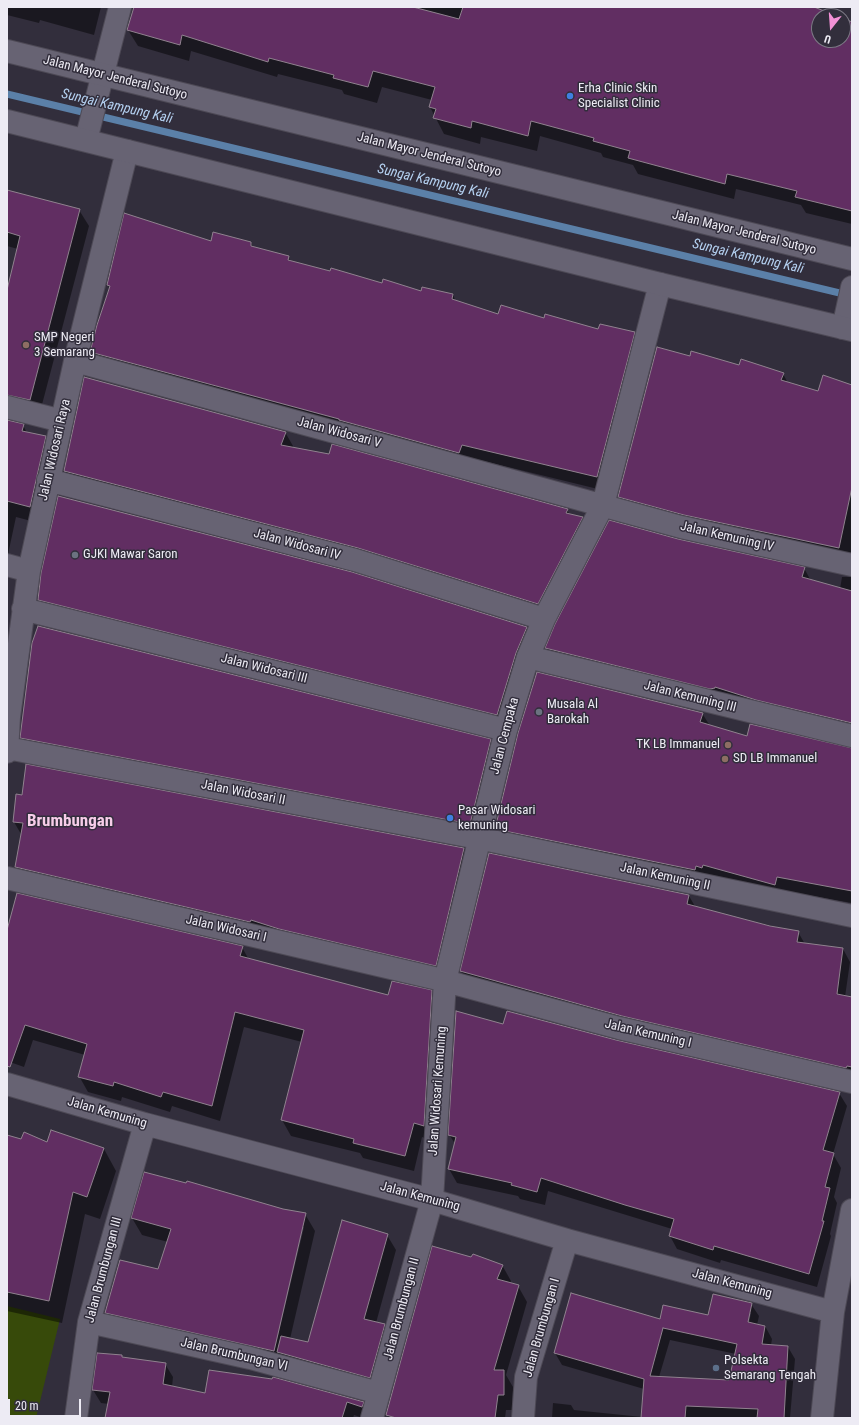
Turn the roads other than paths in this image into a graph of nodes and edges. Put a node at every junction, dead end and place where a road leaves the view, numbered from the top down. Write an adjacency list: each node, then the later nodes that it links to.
1 (120, 7): 3 (street)
2 (7, 51): 3 (street, Jalan Mayor Jenderal Sutoyo)
3 (101, 79): 5 (street); 7 (street, Jalan Mayor Jenderal Sutoyo)
4 (7, 121): 5 (street)
5 (88, 135): 6 (street)
6 (127, 151): 8 (street); 11 (street, Jalan Widosari Raya)
7 (852, 259)
8 (660, 284): 10 (street); 15 (street, Jalan Cempaka)
9 (852, 287): 10 (street)
10 (846, 325)
11 (75, 361): 13 (street, Jalan Widosari Raya); 15 (street, Jalan Widosari V)
12 (7, 407): 13 (street)
13 (62, 421): 14 (street, Jalan Widosari Raya)
14 (48, 480): 18 (street, Jalan Widosari Raya); 20 (street, Jalan Widosari IV)
15 (603, 505): 17 (street, Jalan Kemuning IV); 20 (street, Jalan Cempaka)
16 (7, 565): 18 (street)
17 (852, 565)
18 (28, 571): 19 (street, Jalan Widosari Raya)
19 (23, 608): 22 (street, Jalan Widosari Raya); 23 (street, Jalan Widosari III)
20 (544, 619): 21 (street, Jalan Cempaka)
21 (528, 657): 23 (street, Jalan Cempaka); 24 (street, Jalan Kemuning III)
22 (8, 717): 25 (street, Jalan Widosari Raya)
23 (506, 730): 27 (street, Jalan Cempaka)
24 (852, 736)
25 (7, 748): 26 (street, Jalan Widosari Raya); 27 (street, Jalan Widosari II)
26 (7, 752)
27 (478, 838): 29 (street, Jalan Kemuning II); 30 (street, Jalan Cempaka)
28 (7, 878): 30 (street, Jalan Widosari I)
29 (852, 916)
30 (445, 981): 31 (street, Jalan Kemuning I); 34 (street, Jalan Widosari Kemuning)
31 (852, 1082)
32 (7, 1084): 33 (street, Jalan Kemuning)
33 (145, 1124): 34 (street, Jalan Kemuning); 38 (street, Jalan Brumbungan III)
34 (432, 1200): 36 (street, Jalan Kemuning); 39 (street, Jalan Brumbungan II)
35 (852, 1210): 37 (street)
36 (567, 1240): 37 (street, Jalan Kemuning); 42 (street, Jalan Brumbungan I)
37 (833, 1312): 43 (street)
38 (89, 1322): 39 (street, Jalan Brumbungan VI); 40 (street, Jalan Brumbungan III)
39 (379, 1393): 41 (street, Jalan Brumbungan II)
40 (76, 1418)
41 (372, 1418)
42 (523, 1418)
43 (822, 1418)

